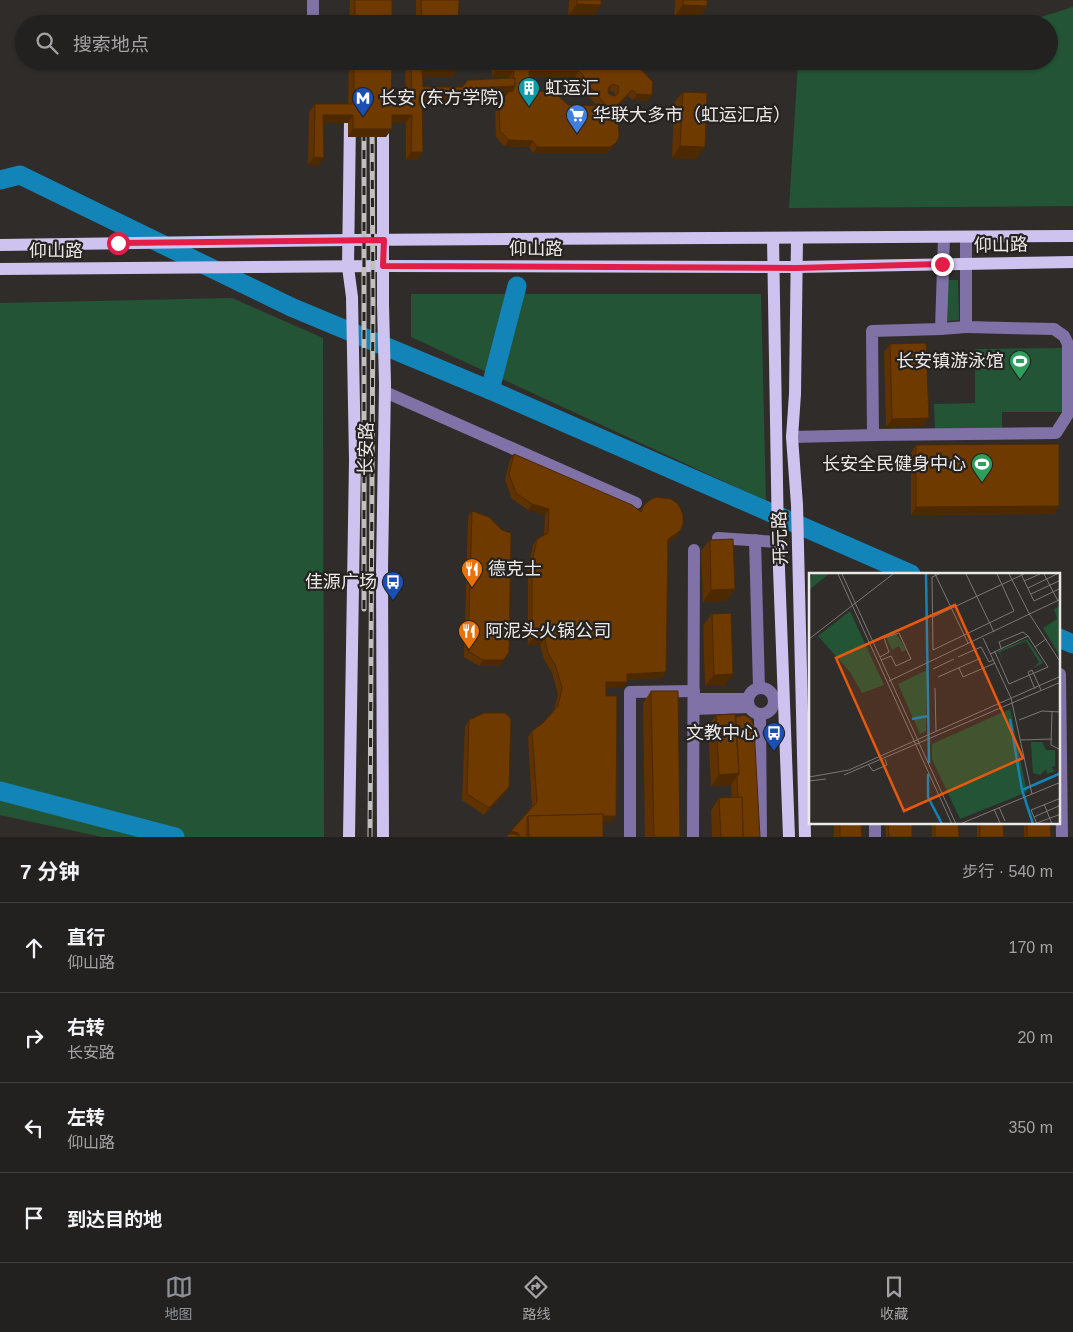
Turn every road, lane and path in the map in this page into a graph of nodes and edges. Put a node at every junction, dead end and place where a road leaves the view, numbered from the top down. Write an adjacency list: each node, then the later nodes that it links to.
1 (313, 0): 2 (street)
2 (313, 15)
3 (351, 111): 10 (main road)
4 (383, 111): 11 (main road, 长安路)
5 (1073, 236): 7 (main road, 仰山路)
6 (944, 237): 7 (main road, 仰山路); 9 (main road, 仰山路); 15 (street)
7 (966, 237): 14 (street)
8 (774, 238): 9 (main road, 仰山路); 11 (main road, 仰山路); 18 (main road, 开元路)
9 (797, 238): 20 (main road, 开元路)
10 (348, 240): 11 (main road, 仰山路); 12 (main road, 仰山路); 17 (main road)
11 (384, 240): 16 (main road, 长安路)
12 (0, 245)
13 (1073, 262): 14 (main road, 仰山路)
14 (965, 263): 15 (main road, 仰山路); 21 (street)
15 (942, 264): 20 (main road, 仰山路); 22 (street)
16 (383, 266): 17 (main road, 仰山路); 18 (main road, 仰山路); 23 (main road, 长安路)
17 (348, 267): 19 (main road, 仰山路); 40 (main road, 长安路)
18 (773, 267): 20 (main road, 仰山路); 27 (main road, 开元路)
19 (0, 268)
20 (797, 268): 25 (main road, 开元路)
21 (966, 327): 22 (street); 24 (street)
22 (941, 329): 24 (street)
23 (385, 388): 26 (street); 41 (main road, 长安路)
24 (877, 435): 25 (street)
25 (792, 437): 38 (main road, 开元路)
26 (636, 503)
27 (778, 536): 29 (street); 35 (main road, 开元路)
28 (718, 538): 29 (street)
29 (755, 540): 33 (street)
30 (694, 550): 34 (street)
31 (1060, 674): 32 (street); 37 (street)
32 (1073, 680)
33 (759, 688): 35 (street); 36 (street)
34 (694, 700): 36 (street); 42 (street); 43 (street)
35 (779, 700): 36 (street); 45 (main road, 开元路)
36 (752, 707): 44 (street)
37 (1064, 806): 48 (street)
38 (807, 814): 46 (main road, 开元路)
39 (874, 824): 47 (street)
40 (349, 837)
41 (382, 837)
42 (630, 837)
43 (693, 837)
44 (760, 837)
45 (789, 837)
46 (805, 837)
47 (875, 837)
48 (1062, 837)

